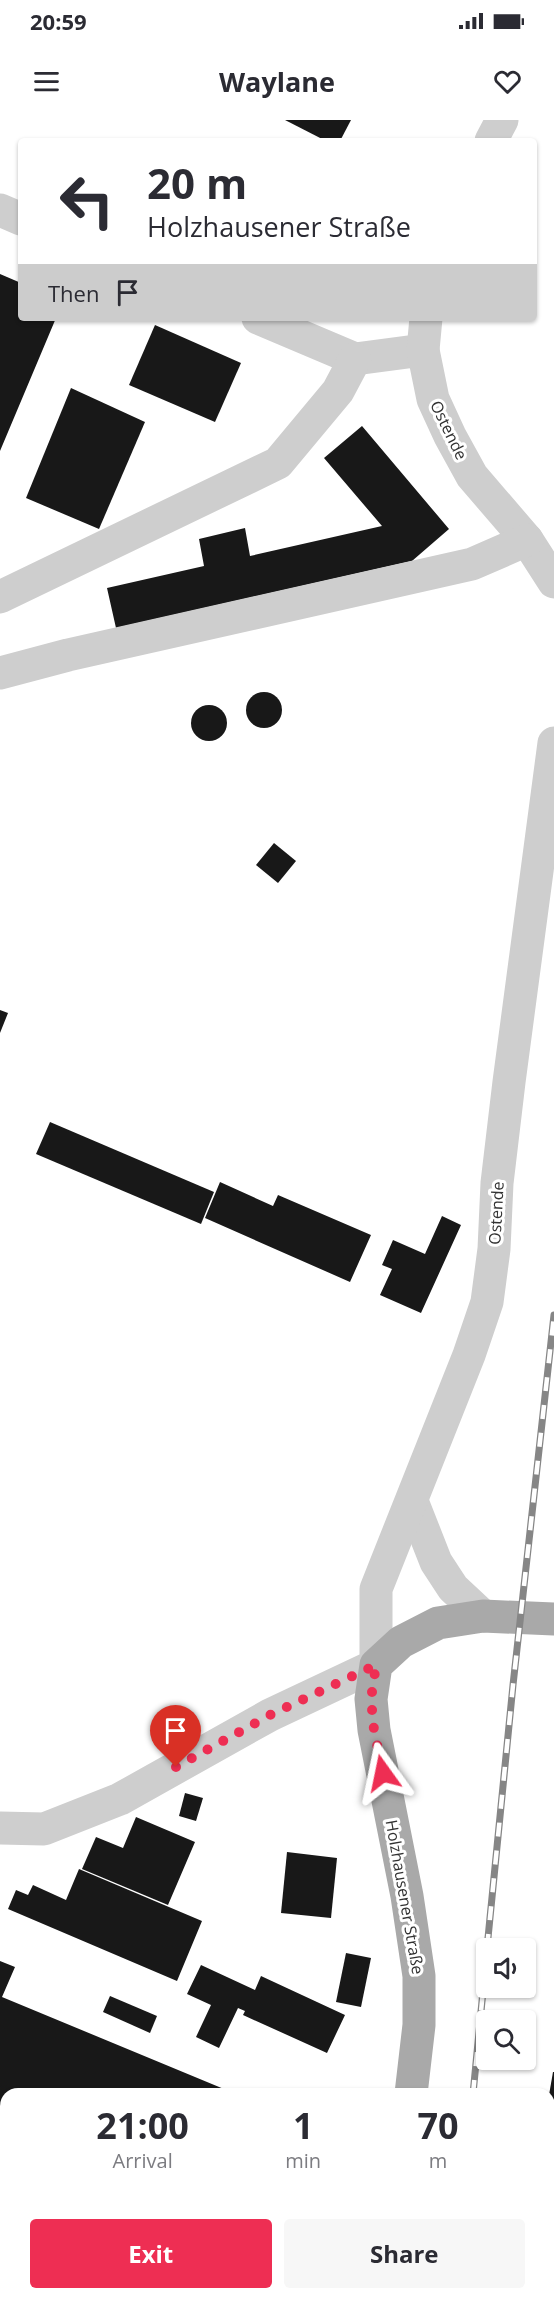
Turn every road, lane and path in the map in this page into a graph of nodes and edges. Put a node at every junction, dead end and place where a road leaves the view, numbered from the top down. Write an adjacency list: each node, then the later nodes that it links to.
1 (502, 120): 2 (street)
2 (493, 138)
3 (0, 210): 4 (street)
4 (18, 218)
5 (265, 321): 8 (street)
6 (426, 321): 7 (street, Ostende)
7 (423, 350): 8 (street); 9 (street, Ostende)
8 (355, 359): 11 (street)
9 (528, 540): 10 (street, Ostende); 12 (street)
10 (554, 582)
11 (0, 597)
12 (0, 673)
13 (554, 743): 14 (street, Ostende)
14 (412, 1501): 15 (street); 17 (street, Ostende)
15 (483, 1616): 16 (main road); 17 (main road)
16 (554, 1619)
17 (376, 1665): 18 (street); 19 (main road, Holzhausener Straße)
18 (0, 1828)
19 (412, 2088)

